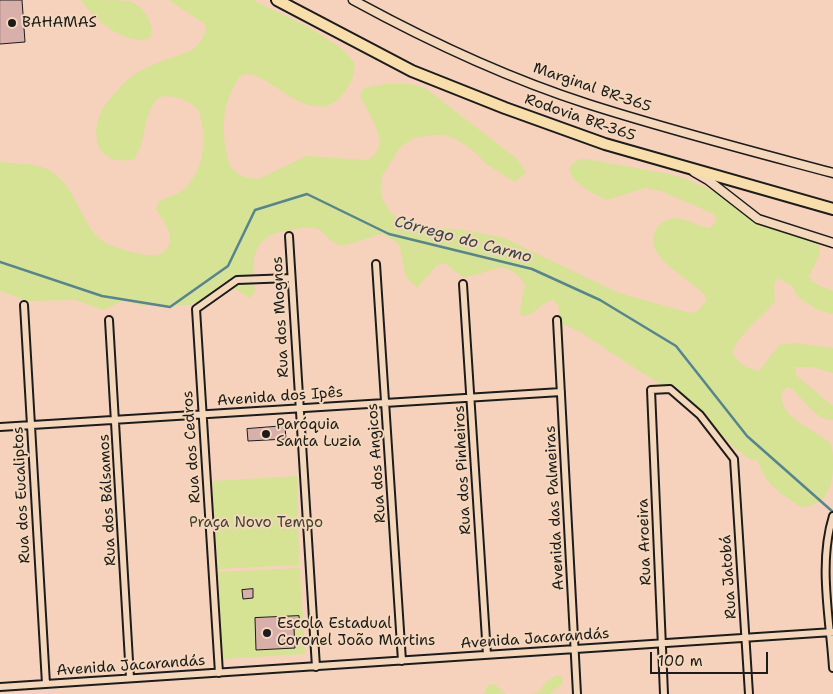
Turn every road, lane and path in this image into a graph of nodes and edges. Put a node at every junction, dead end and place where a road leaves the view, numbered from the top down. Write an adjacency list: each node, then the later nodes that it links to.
1 (277, 0): 4 (main road, Rodovia BR-365)
2 (288, 0): 4 (main road, Rodovia BR-365)
3 (353, 0): 6 (street, Marginal BR-365)
4 (328, 28): 5 (main road, Rodovia BR-365)
5 (683, 166): 7 (main road, Rodovia BR-365); 9 (street)
6 (833, 173)
7 (833, 209)
8 (289, 236): 11 (street, Rua dos Mognos)
9 (833, 244)
10 (376, 264): 19 (street, Rua dos Angicos)
11 (291, 278): 20 (street, Rua dos Mognos); 21 (street, Rua dos Cedros)
12 (463, 284): 18 (street, Rua dos Pinheiros)
13 (24, 305): 23 (street, Rua dos Eucaliptos)
14 (109, 320): 22 (street, Rua dos Bálsamos)
15 (557, 320): 17 (street, Avenida das Palmeiras)
16 (651, 390): 27 (street, Rua Jatobá); 28 (street, Rua Aroeira)
17 (561, 392): 18 (street, Avenida dos Ipês); 29 (street, Avenida das Palmeiras)
18 (471, 398): 19 (street, Avenida dos Ipês); 30 (street, Rua dos Pinheiros)
19 (386, 403): 20 (street, Avenida dos Ipês); 31 (street, Rua dos Angicos)
20 (299, 408): 21 (street, Avenida dos Ipês); 32 (street, Rua dos Mognos)
21 (202, 415): 22 (street, Avenida dos Ipês); 34 (street, Rua dos Cedros)
22 (116, 420): 23 (street, Avenida dos Ipês); 35 (street, Rua dos Bálsamos)
23 (31, 426): 24 (street, Avenida dos Ipês); 36 (street, Rua dos Eucaliptos)
24 (0, 428)
25 (833, 516): 26 (street)
26 (832, 632): 27 (street, Avenida Jacarandás); 33 (street)
27 (746, 638): 28 (street, Avenida Jacarandás); 40 (street, Rua Jatobá)
28 (662, 642): 29 (street, Avenida Jacarandás); 39 (street, Rua Aroeira)
29 (575, 648): 30 (street, Avenida Jacarandás); 38 (street, Avenida das Palmeiras)
30 (487, 655): 31 (street, Avenida Jacarandás)
31 (402, 661): 32 (street, Avenida Jacarandás)
32 (316, 666): 34 (street, Avenida Jacarandás)
33 (833, 668)
34 (219, 673): 35 (street, Avenida Jacarandás)
35 (130, 678): 36 (street, Avenida Jacarandás)
36 (46, 684): 37 (street, Avenida Jacarandás)
37 (0, 687)
38 (577, 694)
39 (664, 694)
40 (749, 694)

